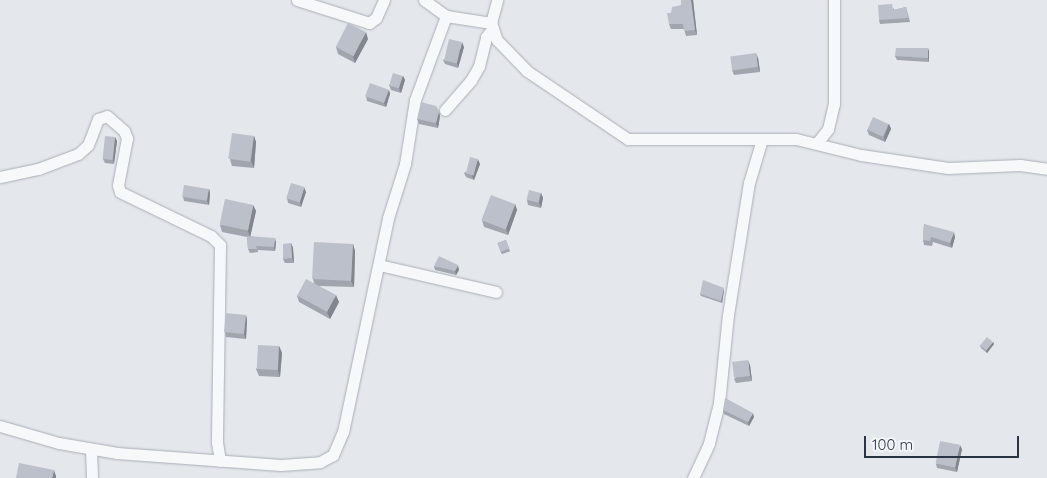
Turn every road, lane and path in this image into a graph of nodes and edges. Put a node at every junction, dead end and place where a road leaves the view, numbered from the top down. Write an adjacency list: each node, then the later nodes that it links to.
1 (297, 0): 2 (street)
2 (384, 0)
3 (424, 0): 6 (street)
4 (496, 0): 7 (street)
5 (834, 0): 10 (street)
6 (446, 16): 7 (street); 13 (street)
7 (492, 25): 8 (street); 9 (street)
8 (445, 110)
9 (762, 139): 10 (street); 21 (street)
10 (817, 143): 11 (street)
11 (1047, 169)
12 (0, 177): 17 (street)
13 (379, 265): 14 (street); 18 (street)
14 (496, 292)
15 (0, 426): 16 (street)
16 (91, 449): 17 (street); 19 (street)
17 (220, 461): 18 (street)
18 (281, 465): 20 (street)
19 (92, 478)
20 (282, 478)
21 (693, 478)

